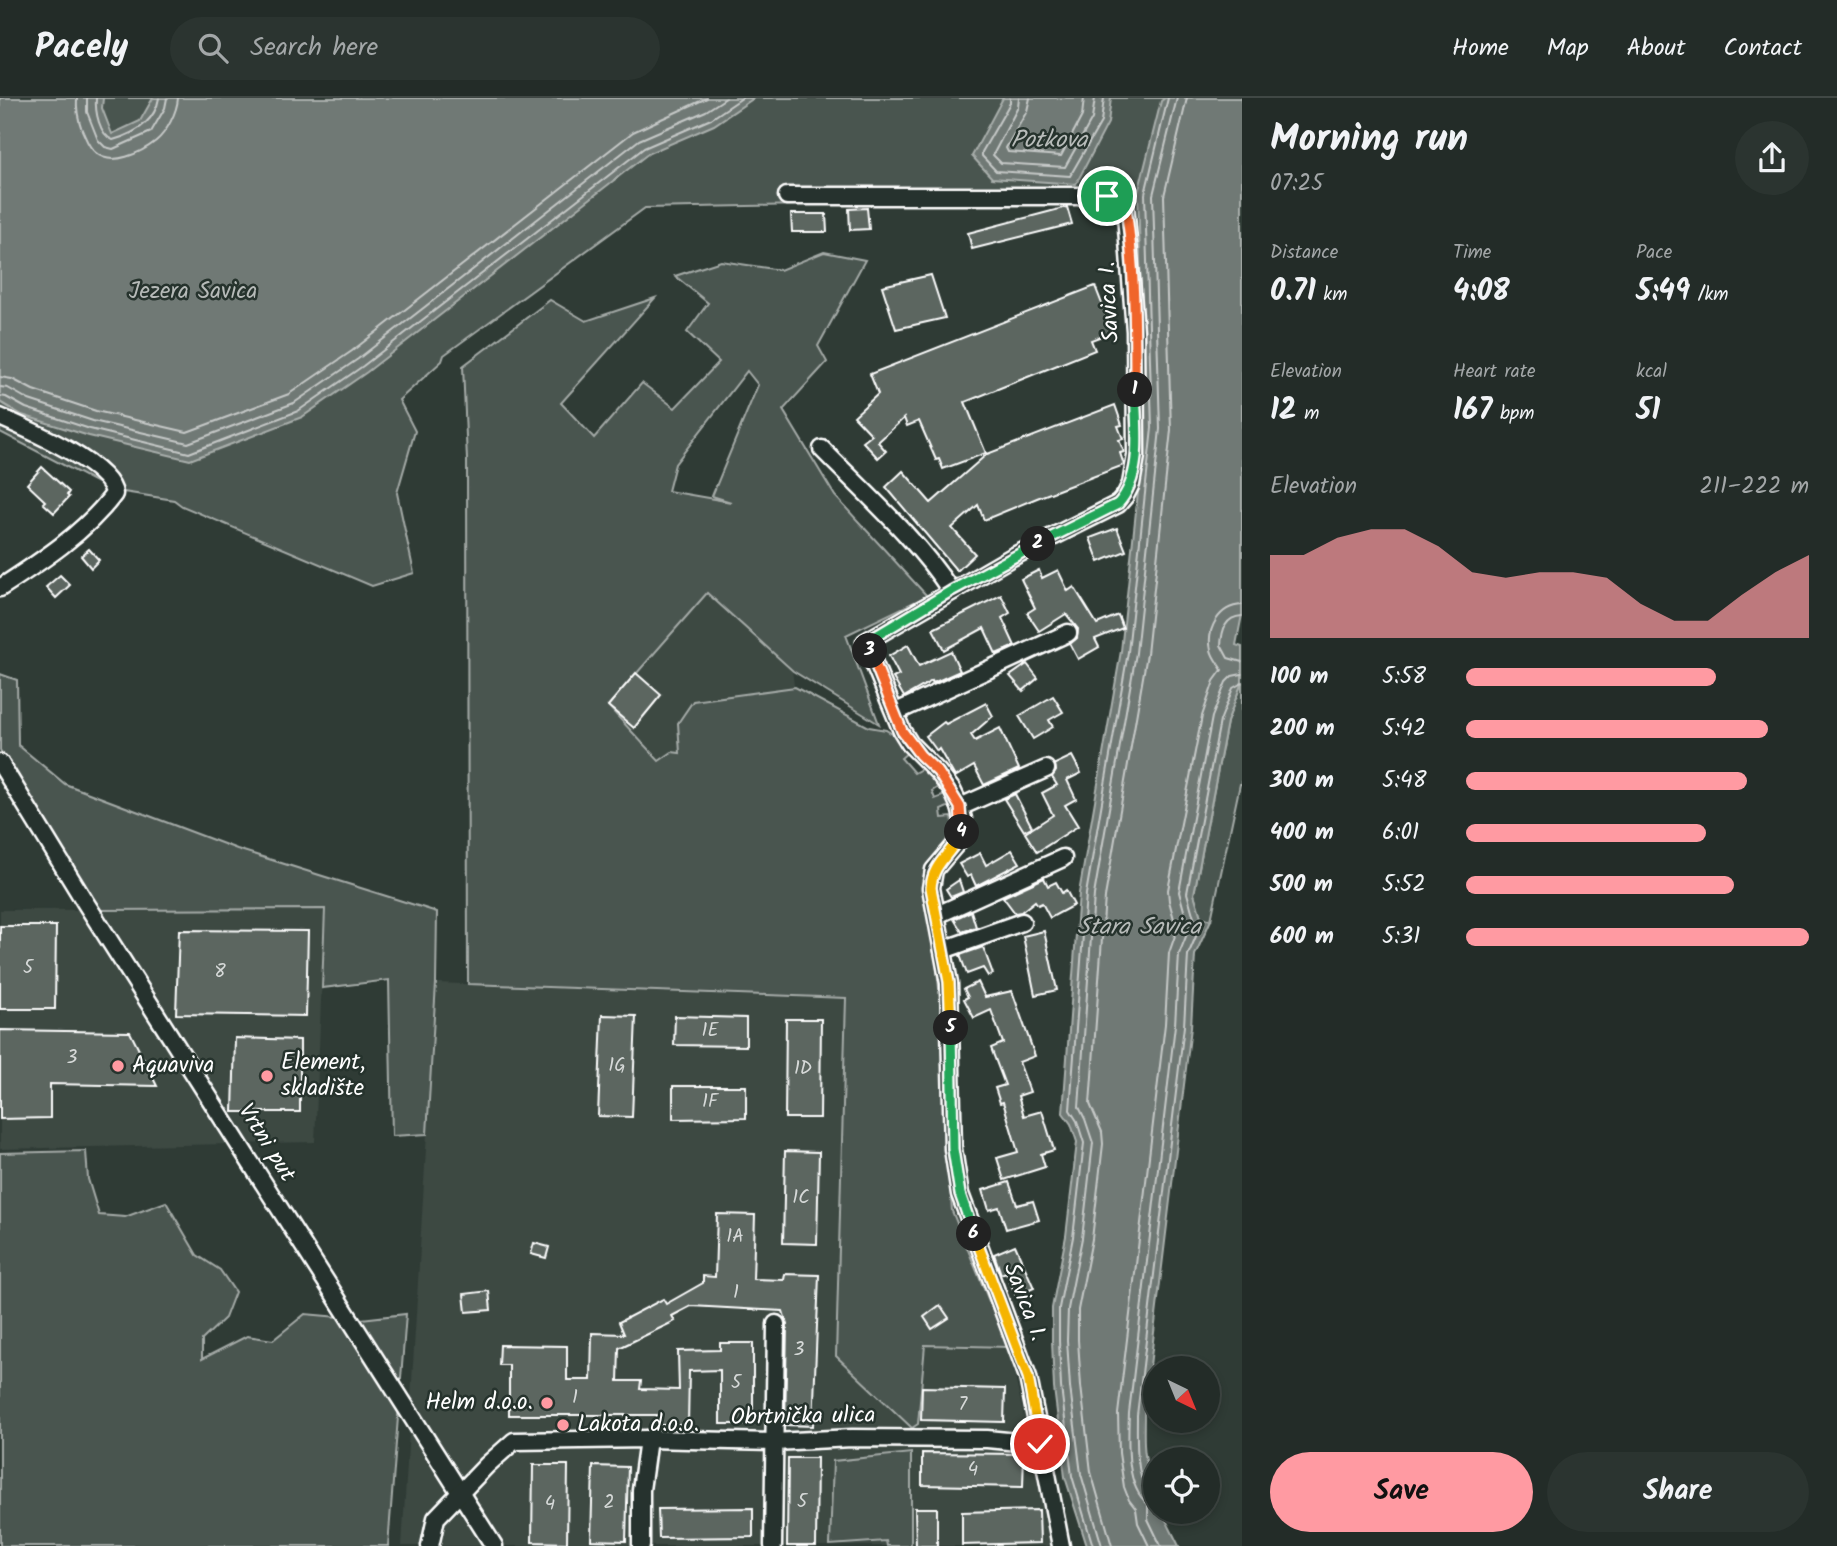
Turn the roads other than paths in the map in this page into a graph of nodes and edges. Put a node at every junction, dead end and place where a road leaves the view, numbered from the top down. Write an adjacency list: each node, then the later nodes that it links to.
1 (787, 196): 5 (street, Savica I.)
2 (0, 417): 4 (street)
3 (822, 449): 5 (street)
4 (0, 588)
5 (951, 591): 7 (street, Savica I.)
6 (1068, 633): 7 (street)
7 (896, 712): 10 (street, Savica I.)
8 (0, 763): 19 (street, Vrtni put)
9 (1046, 769): 10 (street)
10 (960, 807): 12 (street, Savica I.)
11 (1063, 858): 12 (street)
12 (937, 915): 14 (street, Savica I.)
13 (1022, 922): 14 (street)
14 (943, 950): 18 (street, Savica I.)
15 (776, 1324): 17 (street)
16 (648, 1439): 17 (street, Obrtnička ulica); 19 (street, Obrtnička ulica); 22 (street)
17 (774, 1442): 18 (street, Obrtnička ulica); 23 (street)
18 (1040, 1444): 24 (street, Savica I.)
19 (460, 1491): 20 (street, Obrtnička ulica); 21 (street, Vrtni put)
20 (430, 1546)
21 (494, 1546)
22 (641, 1546)
23 (773, 1546)
24 (1061, 1546)

